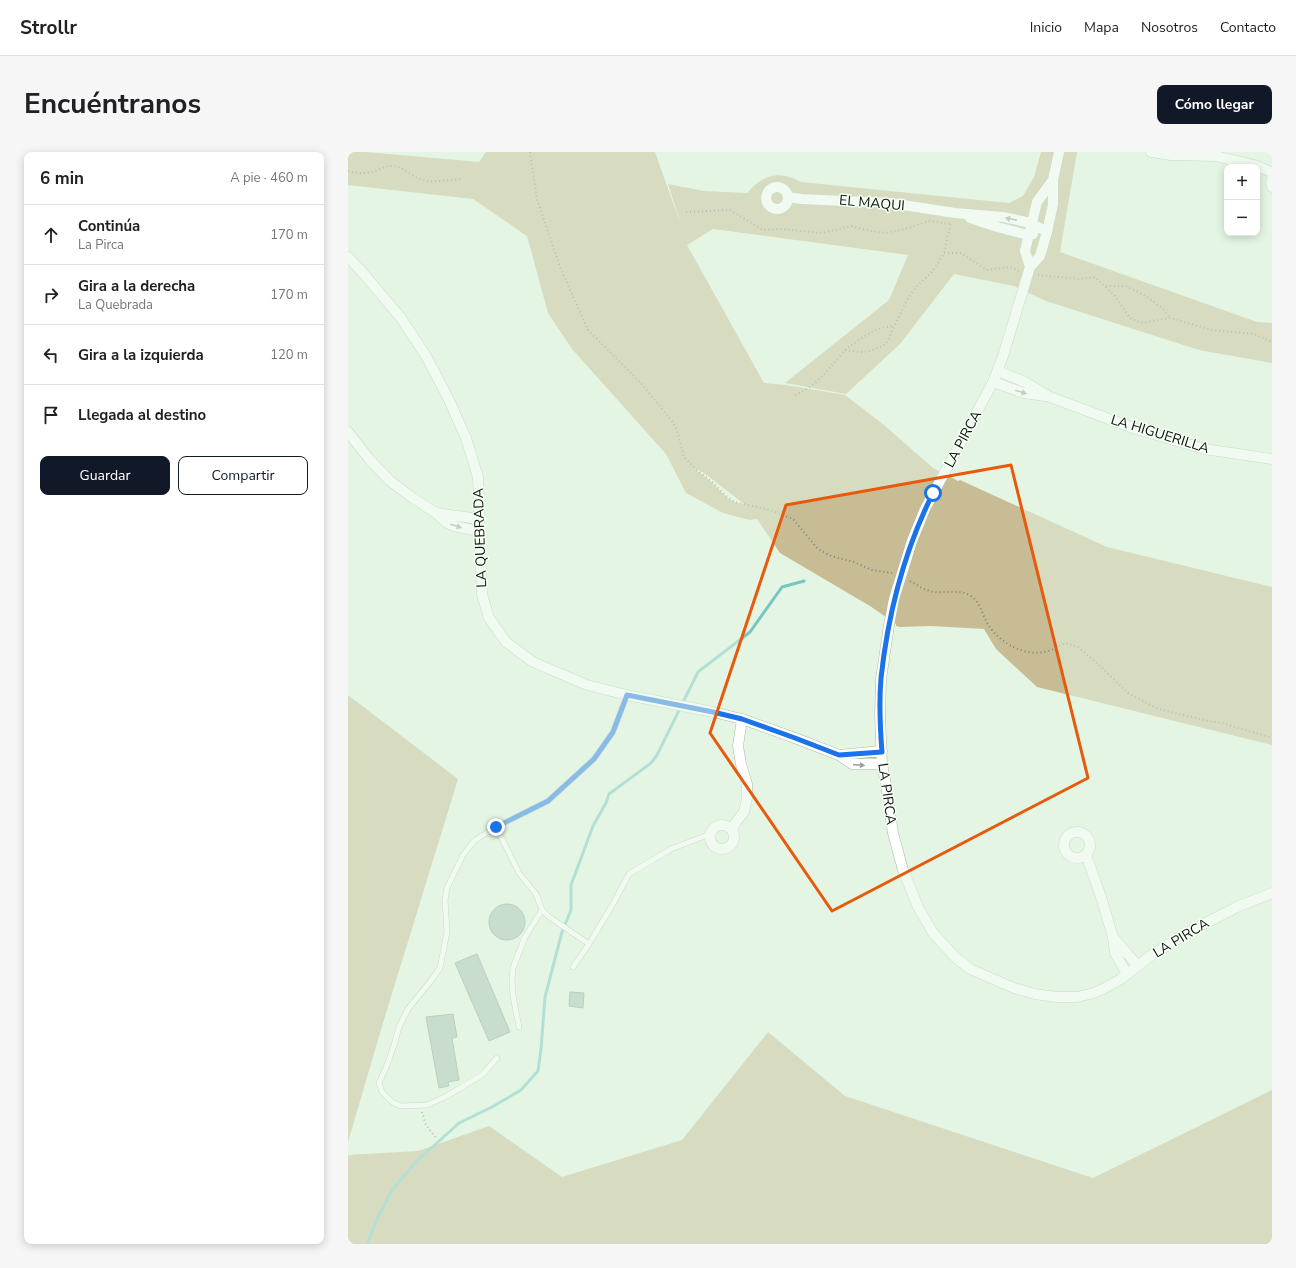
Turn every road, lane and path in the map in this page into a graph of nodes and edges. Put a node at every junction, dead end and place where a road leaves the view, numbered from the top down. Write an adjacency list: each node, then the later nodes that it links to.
1 (530, 152): 34 (path)
2 (1059, 152): 8 (street, LA PIRCA)
3 (1151, 152): 5 (street)
4 (348, 171): 7 (path)
5 (1272, 172)
6 (1272, 178): 9 (street)
7 (460, 179)
8 (1053, 180): 13 (street, LA PIRCA); 15 (street, LA PIRCA)
9 (1272, 187)
10 (788, 197): 12 (street, EL MAQUI)
11 (686, 212): 14 (path)
12 (955, 213): 13 (street, EL MAQUI, one-way to 12); 14 (path); 16 (street, EL MAQUI)
13 (1031, 223): 15 (street, EL MAQUI); 16 (street, LA PIRCA)
14 (951, 224): 17 (path)
15 (1047, 232): 16 (street, EL MAQUI); 19 (street, LA PIRCA)
16 (1028, 235): 19 (street, LA PIRCA)
17 (944, 253): 19 (path); 22 (path)
18 (348, 257): 32 (street, LA QUEBRADA)
19 (1029, 270): 20 (path); 25 (street, LA PIRCA)
20 (1105, 286): 21 (path); 21 (path)
21 (1170, 318): 23 (path)
22 (894, 326): 24 (path); 24 (path)
23 (1272, 342)
24 (846, 350): 27 (path)
25 (998, 371): 26 (street, LA PIRCA); 28 (street, LA HIGUERILLA)
26 (993, 382): 28 (street, LA HIGUERILLA, one-way to 28); 34 (street, LA PIRCA)
27 (795, 395)
28 (1050, 397): 30 (street, LA HIGUERILLA)
29 (348, 432): 31 (street)
30 (1272, 459)
31 (436, 513): 32 (street); 33 (street, one-way to 33)
32 (479, 519): 33 (street, LA QUEBRADA)
33 (479, 531): 35 (street, LA QUEBRADA)
34 (901, 574): 37 (path); 38 (street, LA PIRCA)
35 (627, 695): 36 (street, LA QUEBRADA); 41 (lane)
36 (742, 719): 39 (street, LA QUEBRADA); 42 (street)
37 (1272, 738)
38 (882, 752): 39 (street, LA QUEBRADA); 40 (street, LA PIRCA)
39 (839, 755): 40 (street, LA QUEBRADA, one-way to 40)
40 (882, 764): 51 (street, LA PIRCA)
41 (496, 827): 46 (lane); 54 (lane)
42 (732, 830): 43 (street); 43 (street)
43 (710, 834): 48 (lane)
44 (1086, 855): 47 (street)
45 (1272, 893): 49 (street, LA PIRCA)
46 (542, 910): 48 (lane); 52 (lane)
47 (1113, 937): 49 (street); 51 (street)
48 (589, 944): 50 (lane)
49 (1137, 966): 51 (street, LA PIRCA)
50 (573, 967)
51 (1127, 974)
52 (519, 1028)
53 (497, 1058): 54 (lane)
54 (421, 1105): 55 (path)
55 (437, 1138)

